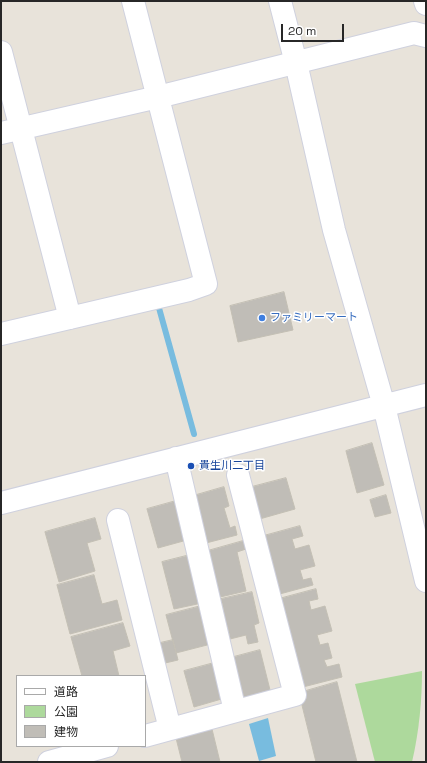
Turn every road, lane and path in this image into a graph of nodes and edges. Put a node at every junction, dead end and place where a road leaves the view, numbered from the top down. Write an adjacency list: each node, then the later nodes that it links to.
1 (133, 1): 8 (street)
2 (280, 1): 7 (street)
3 (425, 1): 4 (street)
4 (426, 4)
5 (426, 36): 7 (street)
6 (1, 52): 9 (street)
7 (296, 63): 8 (street); 13 (street)
8 (158, 97): 9 (street); 10 (street)
9 (11, 131): 10 (street)
10 (70, 318): 11 (street)
11 (1, 334)
12 (426, 395): 13 (street)
13 (384, 406): 14 (street); 18 (street)
14 (176, 458): 16 (street); 19 (street)
15 (238, 475): 19 (street)
16 (1, 503)
17 (118, 520): 20 (street)
18 (426, 581)
19 (235, 711): 20 (street)
20 (170, 729): 21 (street)
21 (146, 736)
22 (103, 747): 23 (street)
23 (49, 762)

